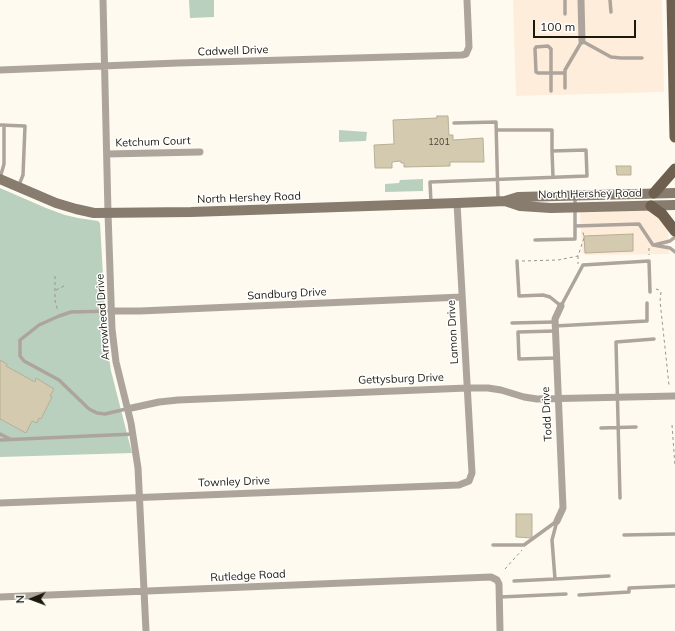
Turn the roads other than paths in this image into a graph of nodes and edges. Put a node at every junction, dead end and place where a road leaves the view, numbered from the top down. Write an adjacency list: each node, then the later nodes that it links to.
1 (103, 0): 12 (street, Arrowhead Drive)
2 (468, 0): 12 (street, Cadwell Drive)
3 (565, 0): 8 (lane)
4 (581, 0): 9 (street)
5 (610, 0): 7 (lane)
6 (672, 0): 10 (main road)
7 (610, 12)
8 (565, 14)
9 (582, 41): 11 (lane); 15 (lane)
10 (674, 42): 21 (main road)
11 (642, 58)
12 (104, 66): 13 (street, Cadwell Drive); 24 (street, Arrowhead Drive)
13 (0, 70)
14 (551, 73): 14 (lane); 15 (lane); 17 (lane)
15 (565, 73): 16 (lane)
16 (565, 88)
17 (551, 91)
18 (454, 123): 20 (lane)
19 (2, 126): 27 (lane); 29 (lane)
20 (497, 130): 22 (lane); 28 (lane)
21 (675, 137)
22 (552, 151): 26 (lane); 26 (lane)
23 (200, 152): 24 (street, Ketchum Court)
24 (107, 154): 39 (street, Arrowhead Drive)
25 (675, 169): 31 (main road)
26 (553, 177): 28 (lane)
27 (0, 179): 29 (main road, North Hershey Road)
28 (498, 180): 33 (lane); 35 (lane)
29 (18, 186): 39 (main road, North Hershey Road)
30 (675, 193): 31 (main road, North Hershey Road)
31 (654, 194): 32 (main road, North Hershey Road)
32 (575, 196): 33 (main road, North Hershey Road); 38 (lane)
33 (502, 202): 34 (main road, North Hershey Road); 38 (main road, North Hershey Road)
34 (457, 203): 35 (main road, North Hershey Road); 48 (street, Lamon Drive)
35 (431, 204): 39 (main road, North Hershey Road)
36 (675, 205): 37 (main road, North Hershey Road)
37 (651, 206): 38 (main road, North Hershey Road); 41 (main road)
38 (575, 208): 40 (lane)
39 (108, 213): 51 (street, Arrowhead Drive)
40 (575, 226): 43 (lane); 44 (lane)
41 (675, 231)
42 (675, 237): 44 (lane)
43 (535, 240)
44 (654, 245): 45 (lane)
45 (675, 252)
46 (518, 261): 50 (lane)
47 (650, 292): 50 (lane)
48 (462, 297): 51 (street, Sandburg Drive); 56 (street, Lamon Drive)
49 (647, 303): 53 (lane)
50 (561, 306): 53 (street, Todd Drive)
51 (113, 311): 60 (street, Arrowhead Drive); 60 (lane)
52 (512, 323): 53 (lane)
53 (555, 326): 55 (street, Todd Drive); 55 (lane)
54 (654, 339): 57 (lane)
55 (556, 358): 59 (street, Todd Drive)
56 (467, 388): 59 (street, Gettysburg Drive); 60 (street, Gettysburg Drive); 68 (street, Lamon Drive)
57 (618, 396): 58 (street, Gettysburg Drive); 59 (street, Gettysburg Drive); 63 (lane)
58 (675, 396)
59 (558, 399): 72 (street, Todd Drive)
60 (127, 409): 65 (street, Arrowhead Drive)
61 (636, 427): 63 (lane)
62 (601, 428): 63 (lane)
63 (619, 428): 70 (lane)
64 (0, 434): 66 (lane)
65 (133, 434): 66 (lane); 69 (street, Arrowhead Drive)
66 (11, 439): 67 (lane)
67 (0, 440)
68 (468, 482): 69 (street, Townley Drive)
69 (140, 498): 71 (street, Townley Drive); 80 (street, Arrowhead Drive)
70 (620, 498)
71 (0, 503)
72 (557, 521): 75 (lane); 77 (lane)
73 (675, 534): 74 (lane)
74 (624, 535)
75 (493, 545)
76 (609, 576): 77 (lane)
77 (555, 579): 78 (lane)
78 (514, 581)
79 (675, 586): 82 (lane)
80 (144, 592): 83 (street, Rutledge Road); 84 (street, Rutledge Road); 85 (street, Arrowhead Drive)
81 (566, 594): 84 (lane)
82 (579, 595)
83 (0, 597)
84 (500, 597): 86 (street)
85 (146, 631)
86 (500, 631)

